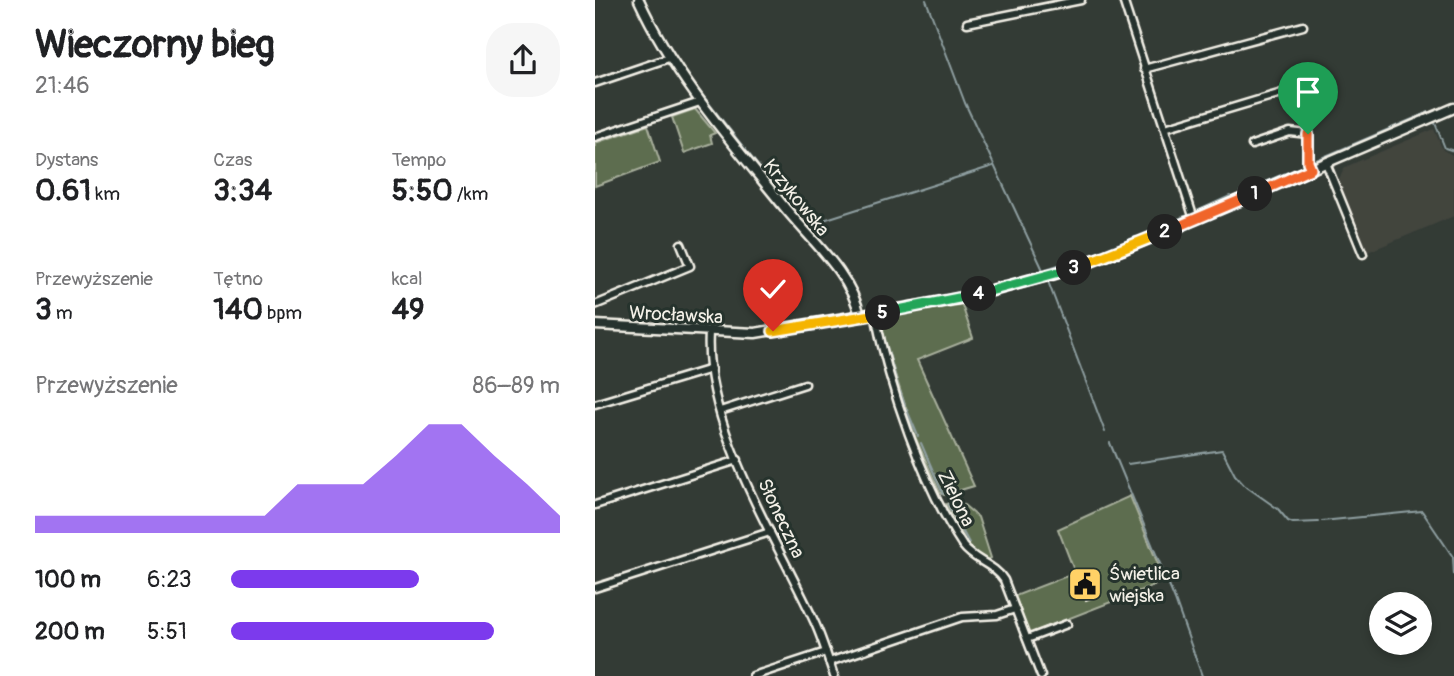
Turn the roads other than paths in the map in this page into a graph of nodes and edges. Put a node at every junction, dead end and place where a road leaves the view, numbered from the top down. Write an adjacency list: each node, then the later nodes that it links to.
1 (639, 0): 6 (street, Krzykowska)
2 (1081, 0): 4 (street)
3 (1123, 0): 7 (street)
4 (967, 23)
5 (1303, 26): 7 (street)
6 (669, 58): 8 (street); 10 (street, Krzykowska)
7 (1144, 69): 12 (street)
8 (595, 83)
9 (1295, 89): 12 (street)
10 (700, 102): 13 (street); 22 (street, Krzykowska)
11 (1454, 108): 15 (street, Wrocławska)
12 (1165, 128): 17 (street)
13 (595, 137)
14 (1252, 145): 16 (street)
15 (1326, 163): 16 (street, Wrocławska); 19 (street)
16 (1311, 169): 17 (street, Wrocławska)
17 (1197, 218): 21 (street, Wrocławska)
18 (681, 244): 20 (street)
19 (1363, 254)
20 (595, 305)
21 (875, 314): 22 (street, Wrocławska); 33 (street, Zielona)
22 (860, 316): 24 (street, Wrocławska)
23 (595, 325): 24 (street, Wrocławska)
24 (709, 333): 25 (street, Słoneczna)
25 (711, 369): 27 (street); 28 (street, Słoneczna)
26 (805, 384): 28 (street)
27 (595, 404)
28 (720, 411): 29 (street, Słoneczna)
29 (738, 460): 30 (street); 31 (street, Słoneczna)
30 (595, 505)
31 (770, 532): 32 (street); 36 (street, Słoneczna)
32 (595, 588)
33 (1016, 609): 35 (street, Zielona); 37 (street)
34 (1067, 624): 35 (street)
35 (1027, 639): 40 (street, Zielona)
36 (826, 652): 37 (street, Słoneczna); 38 (street)
37 (829, 662): 39 (street, Słoneczna)
38 (753, 676)
39 (834, 676)
40 (1041, 676)

